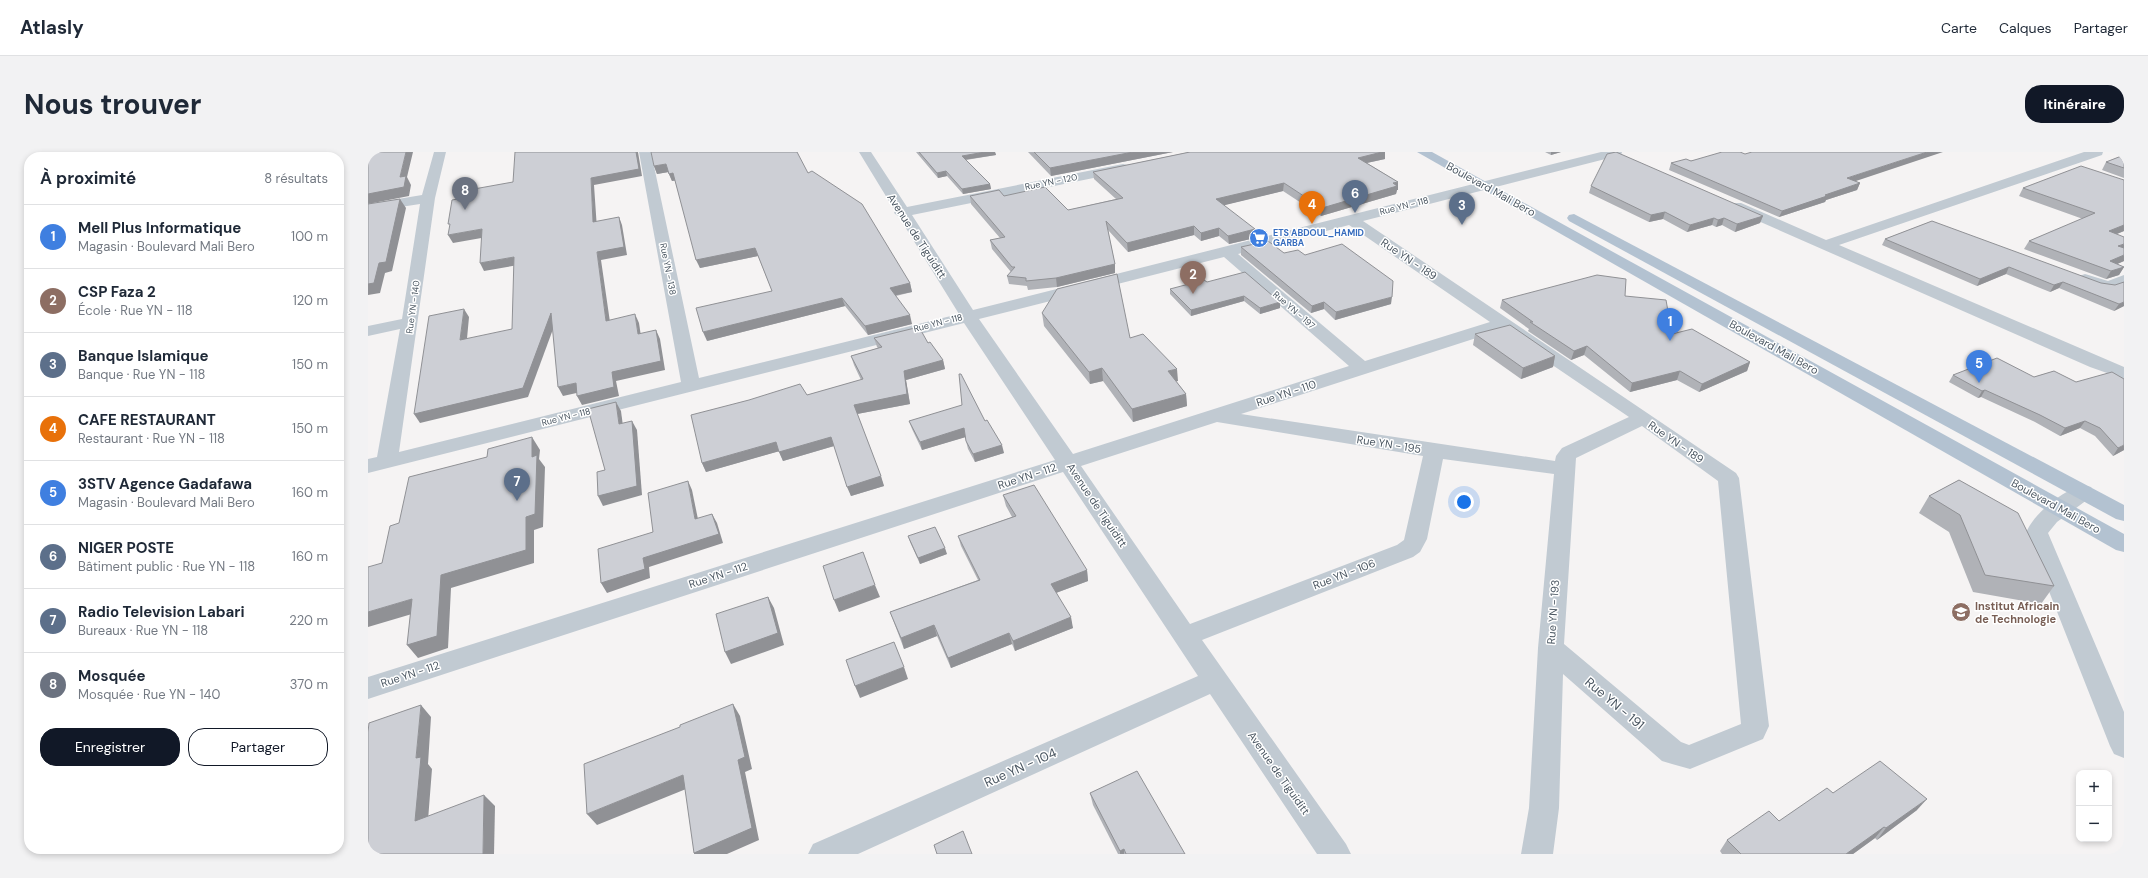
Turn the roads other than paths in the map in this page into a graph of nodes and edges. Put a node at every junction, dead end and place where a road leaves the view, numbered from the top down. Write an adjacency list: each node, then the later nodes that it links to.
1 (440, 152): 13 (street, Rue YN - 140)
2 (645, 152): 30 (street, Rue YN - 138)
3 (864, 152): 16 (street, Avenue de Tiguiditt)
4 (1423, 152): 12 (main road, Boulevard Mali Bero)
5 (1450, 152): 11 (main road, Boulevard Mali Bero)
6 (2097, 152): 8 (street)
7 (1620, 154): 11 (street, Rue YN - 118)
8 (2063, 163): 10 (street); 17 (street)
9 (1139, 164): 16 (street, Rue YN - 120)
10 (2083, 170)
11 (1504, 181): 12 (street, Rue YN - 118); 38 (main road, Boulevard Mali Bero)
12 (1486, 186): 18 (street, Rue YN - 118); 39 (main road, Boulevard Mali Bero)
13 (428, 198): 15 (street); 25 (street, Rue YN - 140)
14 (1723, 200): 20 (street)
15 (368, 208)
16 (902, 213): 24 (street, Avenue de Tiguiditt)
17 (1913, 214): 19 (street); 20 (street)
18 (1350, 219): 21 (street, Rue YN - 118); 26 (street, Rue YN - 189)
19 (1935, 223)
20 (1825, 245): 29 (street)
21 (1226, 252): 24 (street, Rue YN - 118); 28 (street, Rue YN - 197)
22 (2073, 274): 23 (street)
23 (2124, 280)
24 (968, 315): 30 (street, Rue YN - 118); 35 (street, Avenue de Tiguiditt)
25 (410, 322): 27 (street); 34 (street, Rue YN - 140)
26 (1504, 323): 28 (street, Rue YN - 110); 32 (street, Rue YN - 189)
27 (368, 331)
28 (1362, 368): 31 (street, Rue YN - 110)
29 (2124, 373)
30 (691, 386): 34 (street, Rue YN - 118)
31 (1215, 416): 33 (street, Rue YN - 195); 35 (street, Rue YN - 110)
32 (1643, 418): 37 (street, Rue YN - 193); 47 (street, Rue YN - 189)
33 (1434, 451): 37 (street, Rue YN - 195); 42 (street, Rue YN - 106)
34 (387, 462): 36 (street, Rue YN - 118)
35 (1069, 463): 42 (street, Avenue de Tiguiditt); 45 (street, Rue YN - 112)
36 (368, 466)
37 (1564, 469): 43 (street, Rue YN - 193)
38 (2083, 492): 39 (street); 40 (main road, Boulevard Mali Bero)
39 (2061, 508): 41 (main road, Boulevard Mali Bero); 46 (street)
40 (2124, 514)
41 (2124, 544)
42 (1184, 636): 44 (street, Avenue de Tiguiditt)
43 (1551, 648): 47 (street, Rue YN - 191); 50 (street, Rue YN - 193)
44 (1216, 680): 48 (street, Rue YN - 104); 49 (street, Avenue de Tiguiditt)
45 (368, 688)
46 (2124, 746)
47 (1681, 756)
48 (824, 854)
49 (1335, 854)
50 (1537, 854)

